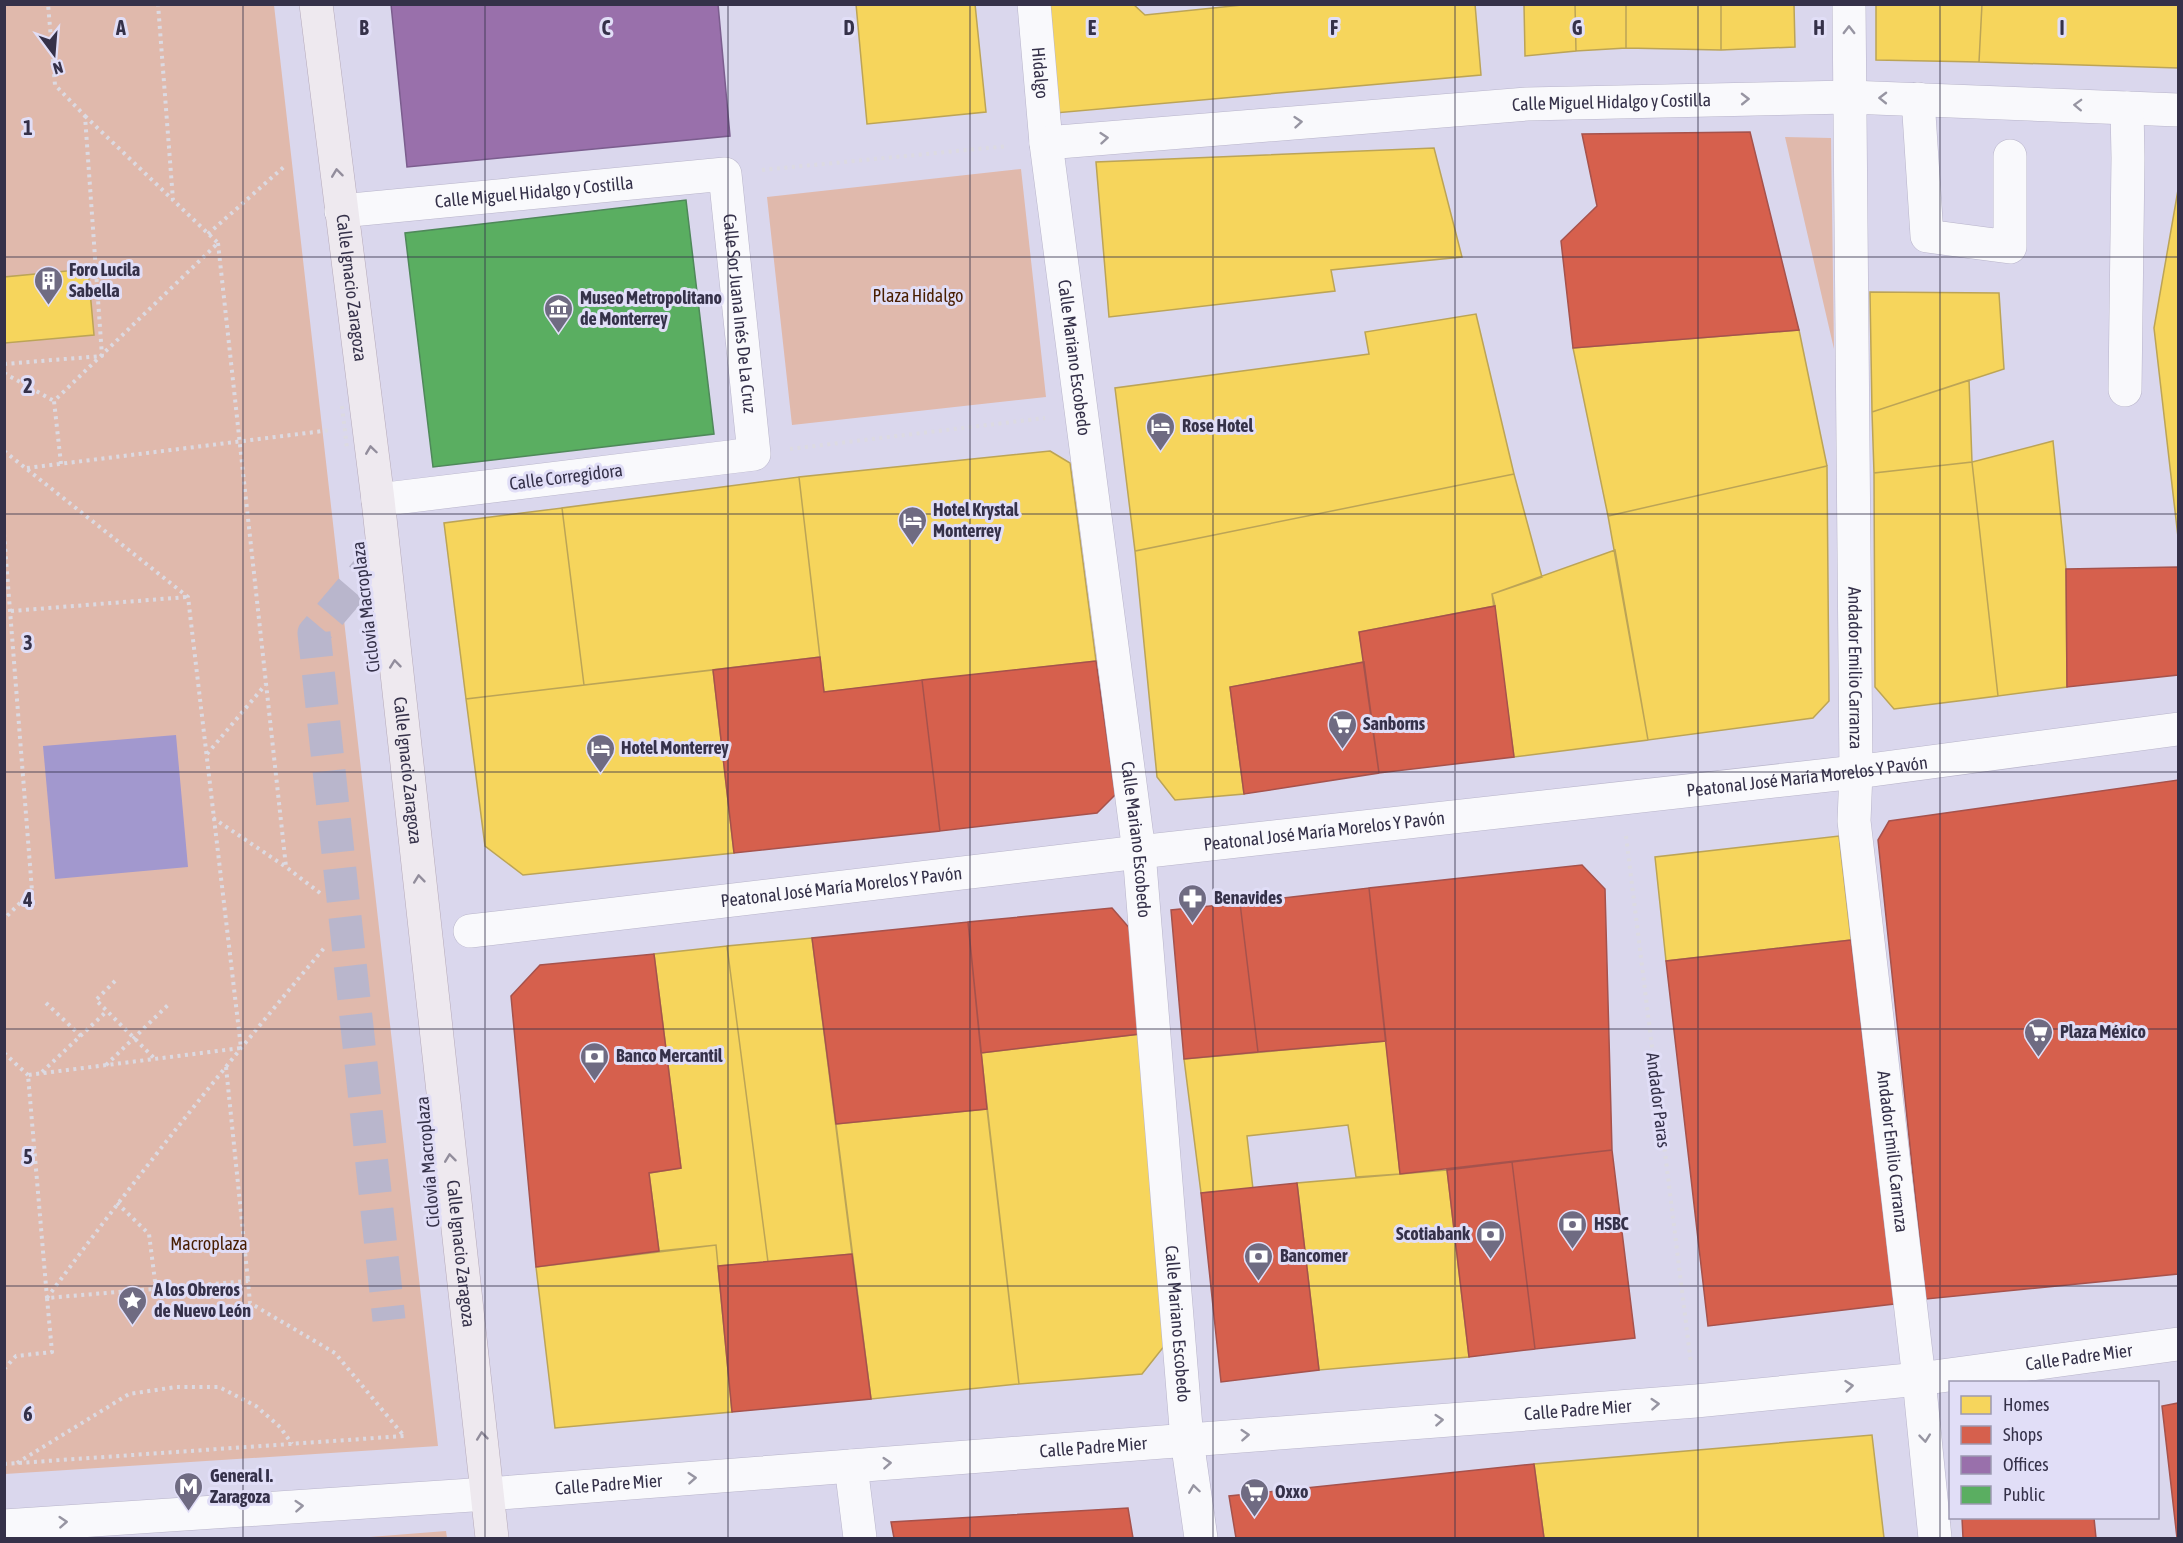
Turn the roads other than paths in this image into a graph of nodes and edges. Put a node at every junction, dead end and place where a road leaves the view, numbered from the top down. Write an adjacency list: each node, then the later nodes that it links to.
1 (316, 4): 11 (main road, Calle Ignacio Zaragoza, one-way to 1)
2 (1034, 4): 8 (street, Hidalgo)
3 (1849, 4): 4 (street, Andador Emilio Carranza, one-way to 3)
4 (1849, 97): 5 (street, Calle Miguel Hidalgo y Costilla, one-way to 4); 8 (street, Calle Miguel Hidalgo y Costilla, one-way to 4); 16 (street, Andador Emilio Carranza)
5 (1918, 99): 6 (street, Calle Miguel Hidalgo y Costilla, one-way to 5); 9 (street)
6 (2127, 108): 7 (street, Calle Miguel Hidalgo y Costilla); 12 (street)
7 (2178, 110)
8 (1046, 142): 17 (street, Calle Mariano Escobedo)
9 (2010, 156)
10 (725, 174): 11 (street, Calle Miguel Hidalgo y Costilla); 13 (street, Calle Sor Juana Inés De La Cruz)
11 (341, 210): 14 (main road, Calle Ignacio Zaragoza, one-way to 11)
12 (2125, 390)
13 (754, 454): 14 (street, Calle Corregidora)
14 (378, 500): 23 (main road, Calle Ignacio Zaragoza, one-way to 14)
15 (2178, 729): 16 (street, Peatonal José María Morelos Y Pavón)
16 (1856, 772): 17 (street, Peatonal José María Morelos Y Pavón); 20 (street, Andador Emilio Carranza)
17 (1139, 852): 18 (street, Peatonal José María Morelos Y Pavón); 21 (street, Calle Mariano Escobedo)
18 (470, 931)
19 (2178, 1344): 20 (street, Calle Padre Mier)
20 (1919, 1379): 21 (street, Calle Padre Mier, one-way to 20); 28 (street, Andador Emilio Carranza, one-way to 28)
21 (1187, 1440): 22 (street, Calle Padre Mier, one-way to 21); 27 (street, Calle Mariano Escobedo, one-way to 21)
22 (851, 1466): 23 (street, Calle Padre Mier, one-way to 22); 26 (street)
23 (488, 1494): 24 (street, Calle Padre Mier, one-way to 23); 25 (main road, Calle Ignacio Zaragoza)
24 (4, 1526)
25 (492, 1539)
26 (860, 1539)
27 (1201, 1539)
28 (1935, 1539)

